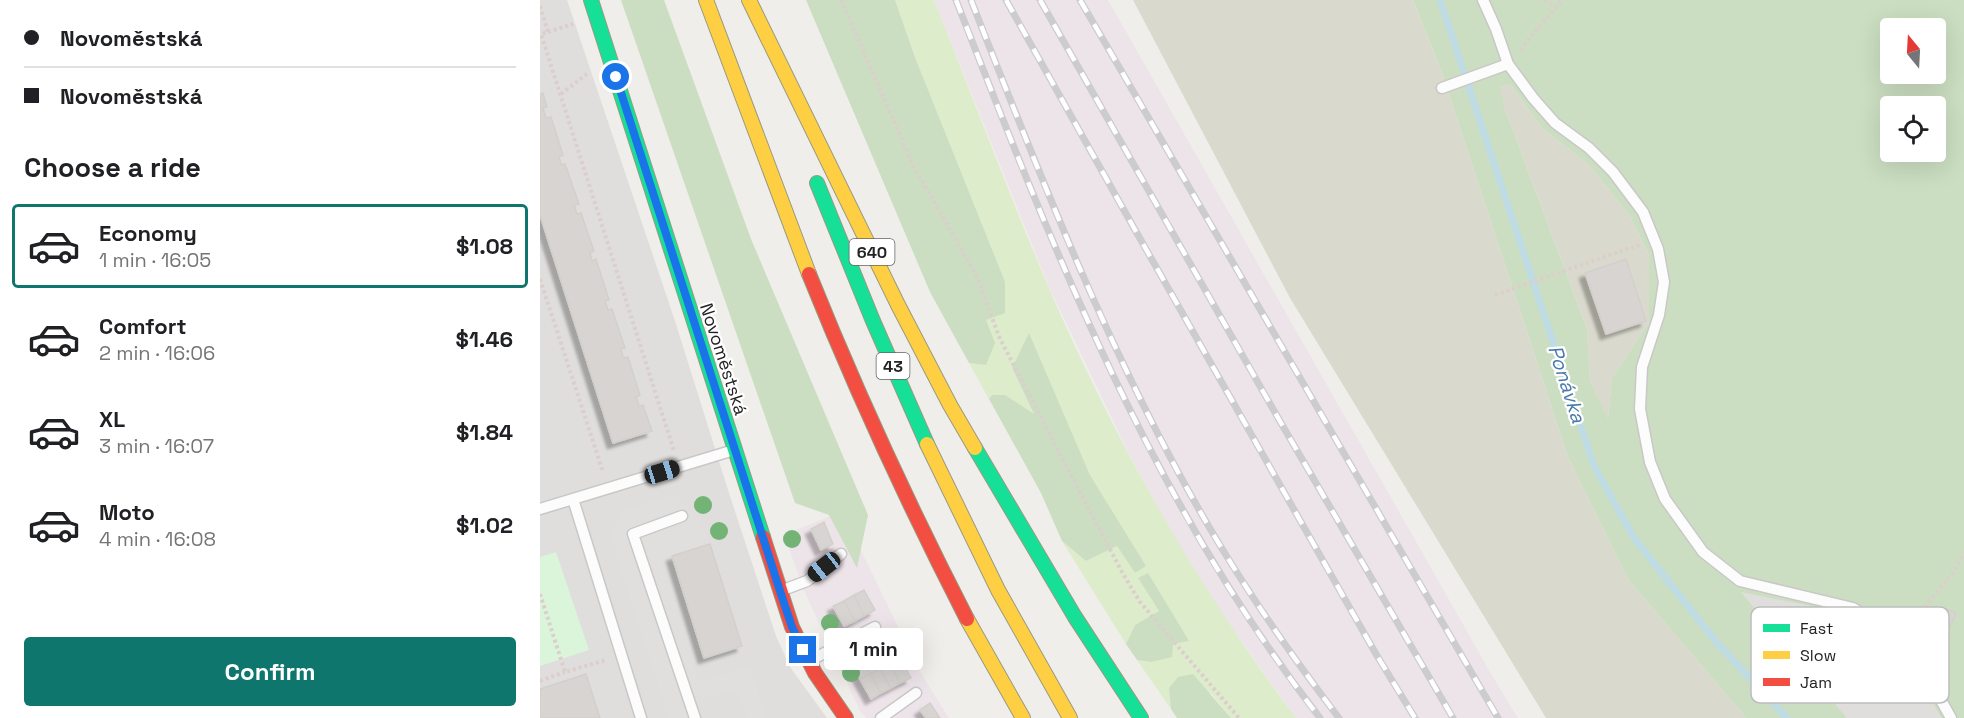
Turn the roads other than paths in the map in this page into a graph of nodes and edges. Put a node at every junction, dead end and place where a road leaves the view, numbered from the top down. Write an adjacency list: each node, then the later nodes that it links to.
1 (591, 0): 9 (main road, Novoměstská)
2 (706, 0): 24 (main road, 43)
3 (749, 0): 7 (main road); 26 (main road, 640)
4 (1483, 0): 5 (lane)
5 (1508, 64): 6 (lane); 15 (lane)
6 (1442, 88)
7 (787, 108)
8 (813, 174): 25 (main road, 43)
9 (735, 450): 10 (lane); 14 (main road, Novoměstská)
10 (573, 499): 11 (lane); 20 (lane)
11 (540, 509)
12 (682, 516): 21 (lane)
13 (841, 554): 14 (lane)
14 (780, 591): 17 (main road, Novoměstská)
15 (1848, 607)
16 (875, 627): 17 (lane)
17 (809, 662): 22 (main road, Novoměstská)
18 (915, 693): 23 (lane)
19 (1943, 703): 27 (lane)
20 (641, 718)
21 (695, 718)
22 (846, 718)
23 (881, 718)
24 (1023, 718)
25 (1070, 718)
26 (1141, 718)
27 (1951, 718)

